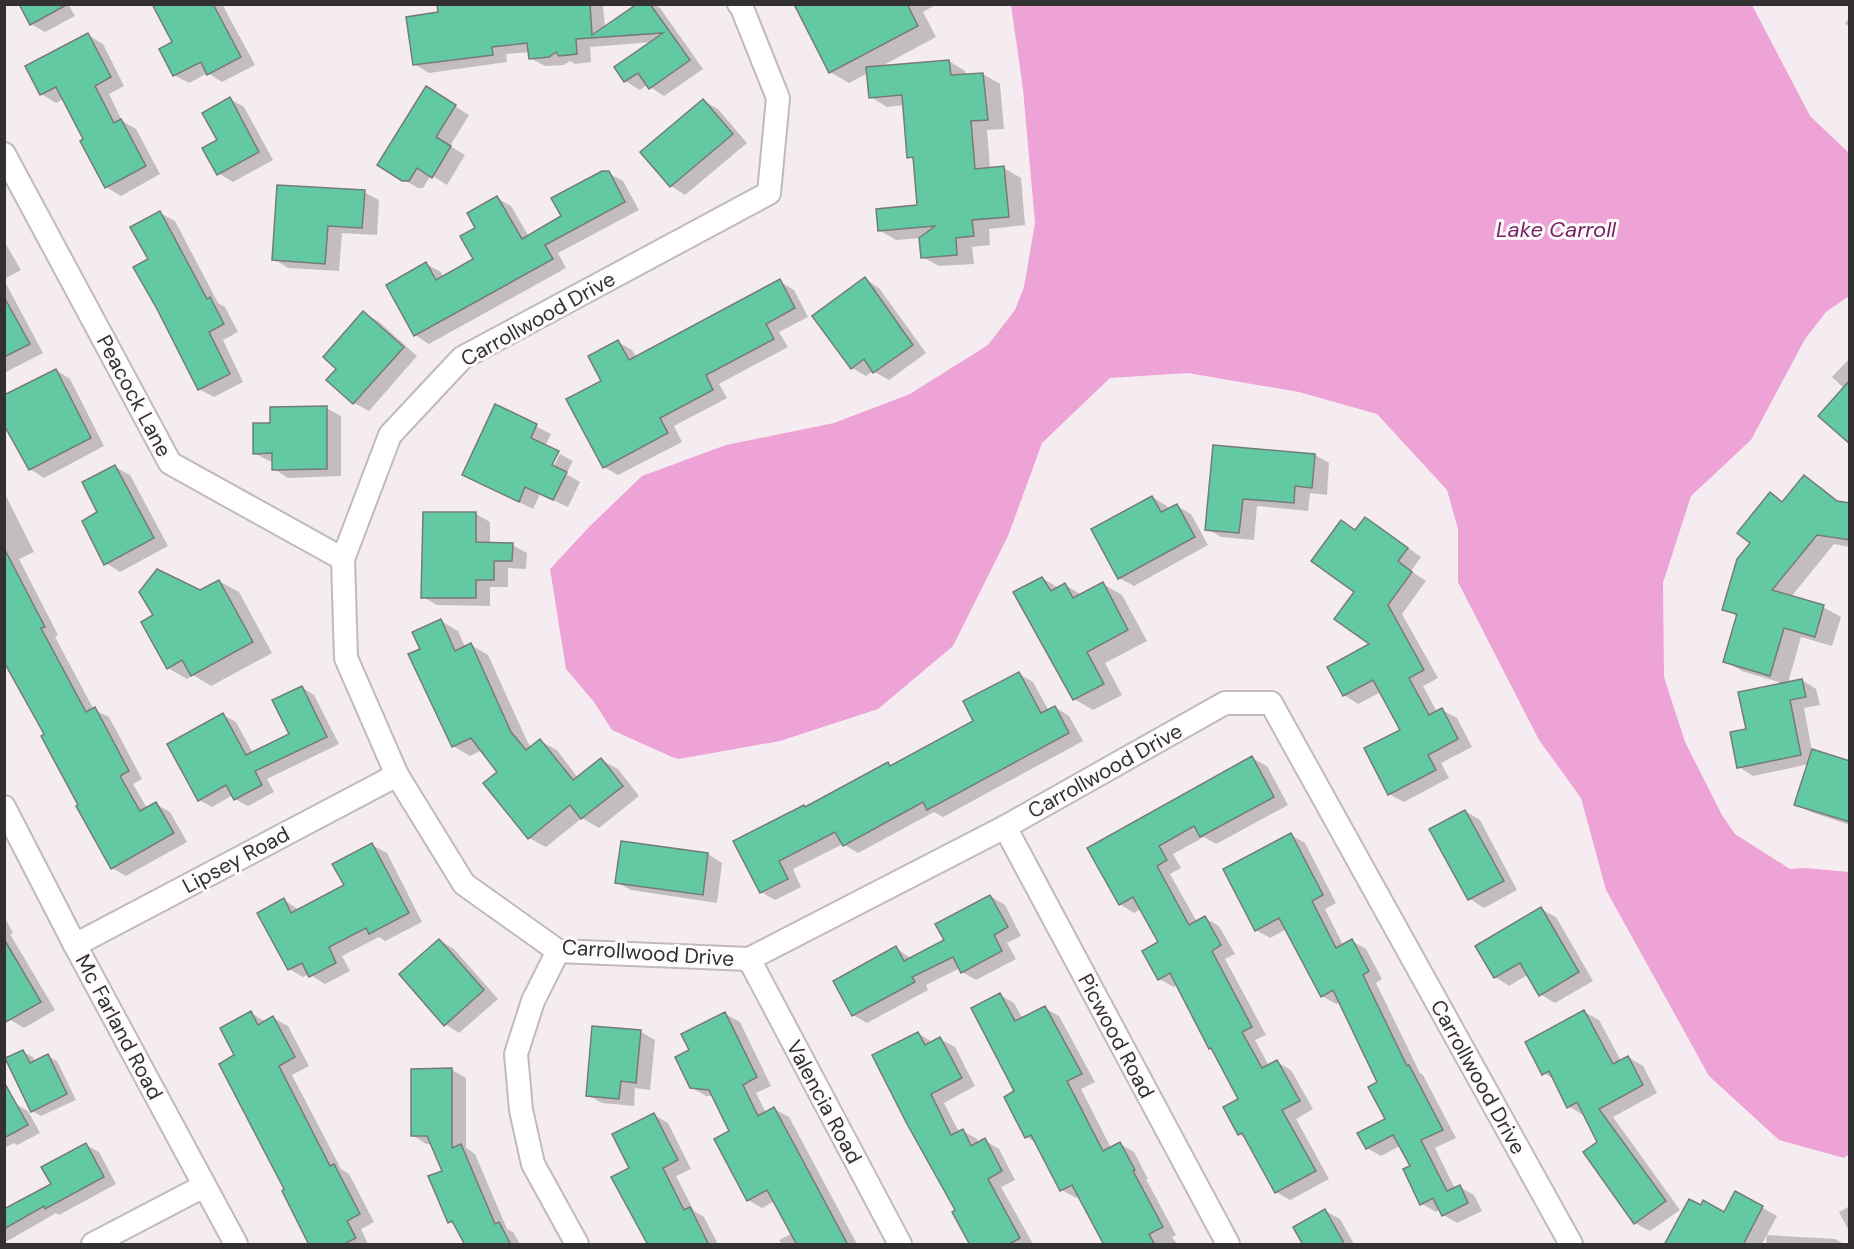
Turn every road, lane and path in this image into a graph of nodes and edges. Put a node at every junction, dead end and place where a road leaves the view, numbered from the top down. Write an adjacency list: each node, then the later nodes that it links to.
1 (739, 4): 3 (street, Carrollwood Drive)
2 (4, 154): 3 (street, Peacock Lane)
3 (343, 560): 4 (street, Carrollwood Drive)
4 (397, 775): 7 (street, Lipsey Road); 8 (street, Carrollwood Drive)
5 (4, 807): 7 (street, Mc Farland Road)
6 (1005, 827): 9 (street, Carrollwood Drive); 15 (street, Picwood Road); 16 (street, Carrollwood Drive)
7 (75, 945): 10 (street, Mc Farland Road)
8 (558, 951): 9 (street, Carrollwood Drive); 13 (street)
9 (749, 959): 14 (street, Valencia Road)
10 (204, 1186): 11 (street); 12 (street, Mc Farland Road)
11 (93, 1245)
12 (236, 1245)
13 (577, 1245)
14 (900, 1245)
15 (1227, 1245)
16 (1571, 1245)

